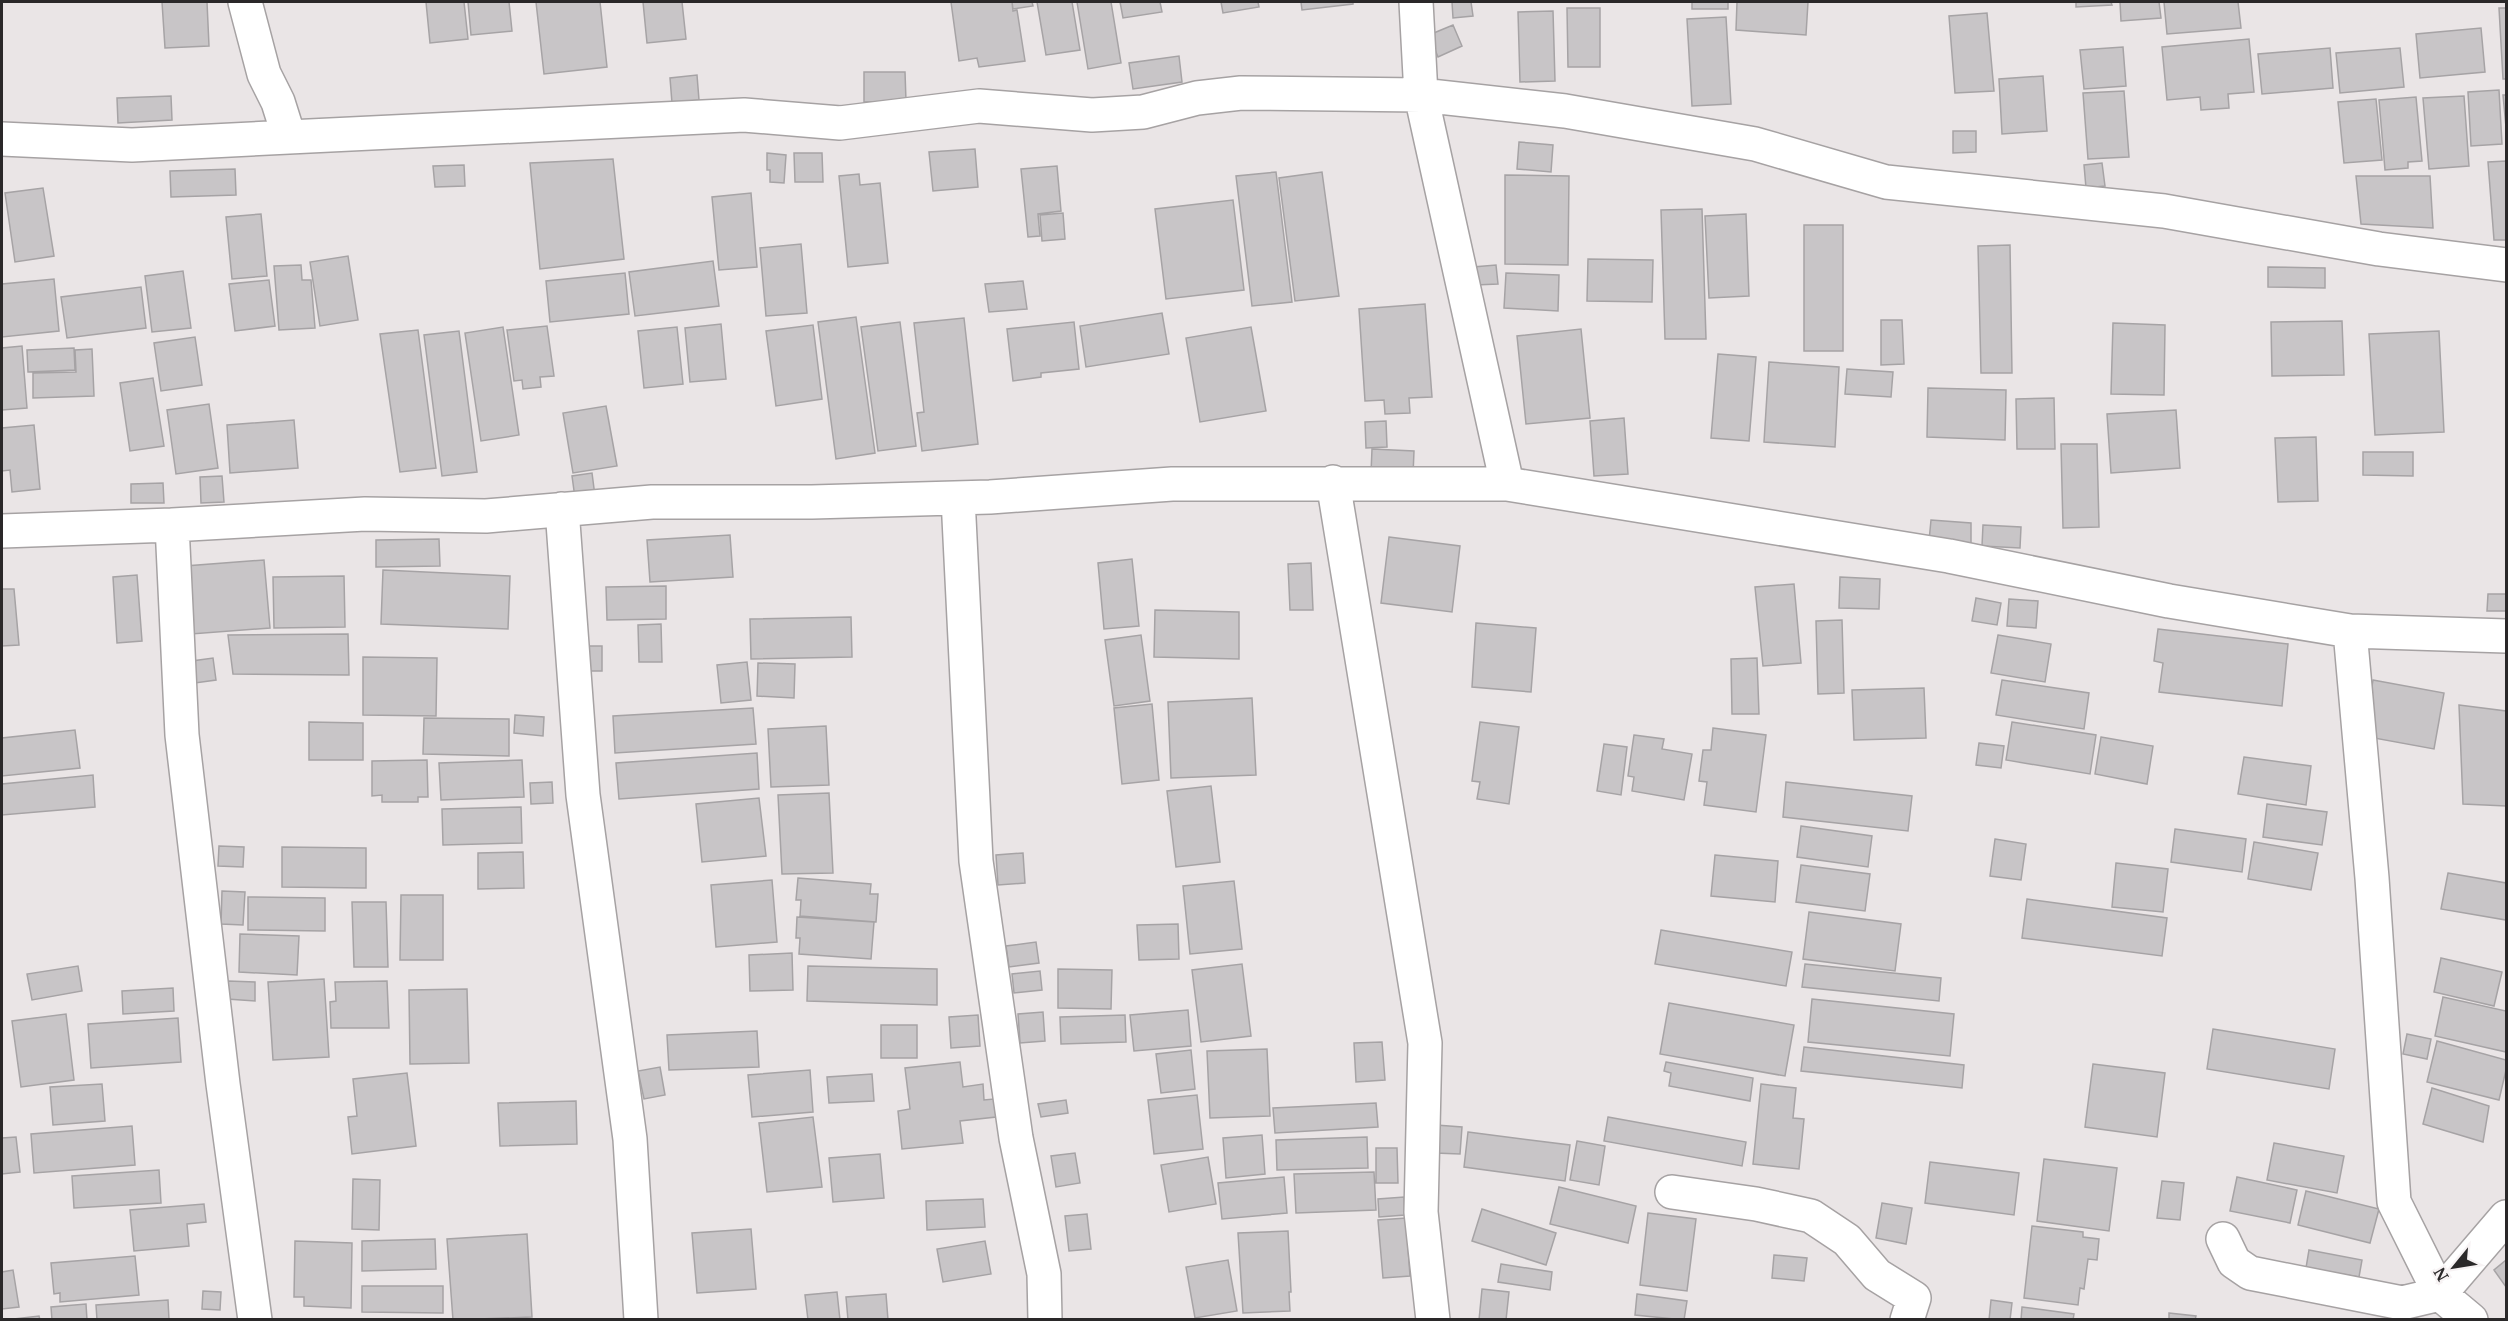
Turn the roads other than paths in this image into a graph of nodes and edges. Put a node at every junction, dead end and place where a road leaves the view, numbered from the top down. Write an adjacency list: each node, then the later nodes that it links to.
1 (245, 2): 4 (street)
2 (1416, 2): 3 (street)
3 (1421, 95): 4 (street); 6 (street); 8 (street)
4 (289, 137): 5 (street)
5 (2, 140)
6 (2506, 265)
7 (1333, 482): 8 (street); 9 (street); 22 (street)
8 (1507, 484): 13 (street)
9 (958, 498): 10 (street); 21 (street)
10 (562, 509): 11 (street); 20 (street)
11 (172, 525): 12 (street); 19 (street)
12 (2, 531)
13 (2350, 631): 14 (street); 18 (street)
14 (2506, 636)
15 (1672, 1192): 23 (street)
16 (2506, 1217): 18 (street)
17 (2223, 1239): 18 (street)
18 (2440, 1294): 24 (street)
19 (255, 1320)
20 (641, 1320)
21 (1045, 1320)
22 (1433, 1320)
23 (1907, 1320)
24 (2471, 1320)

